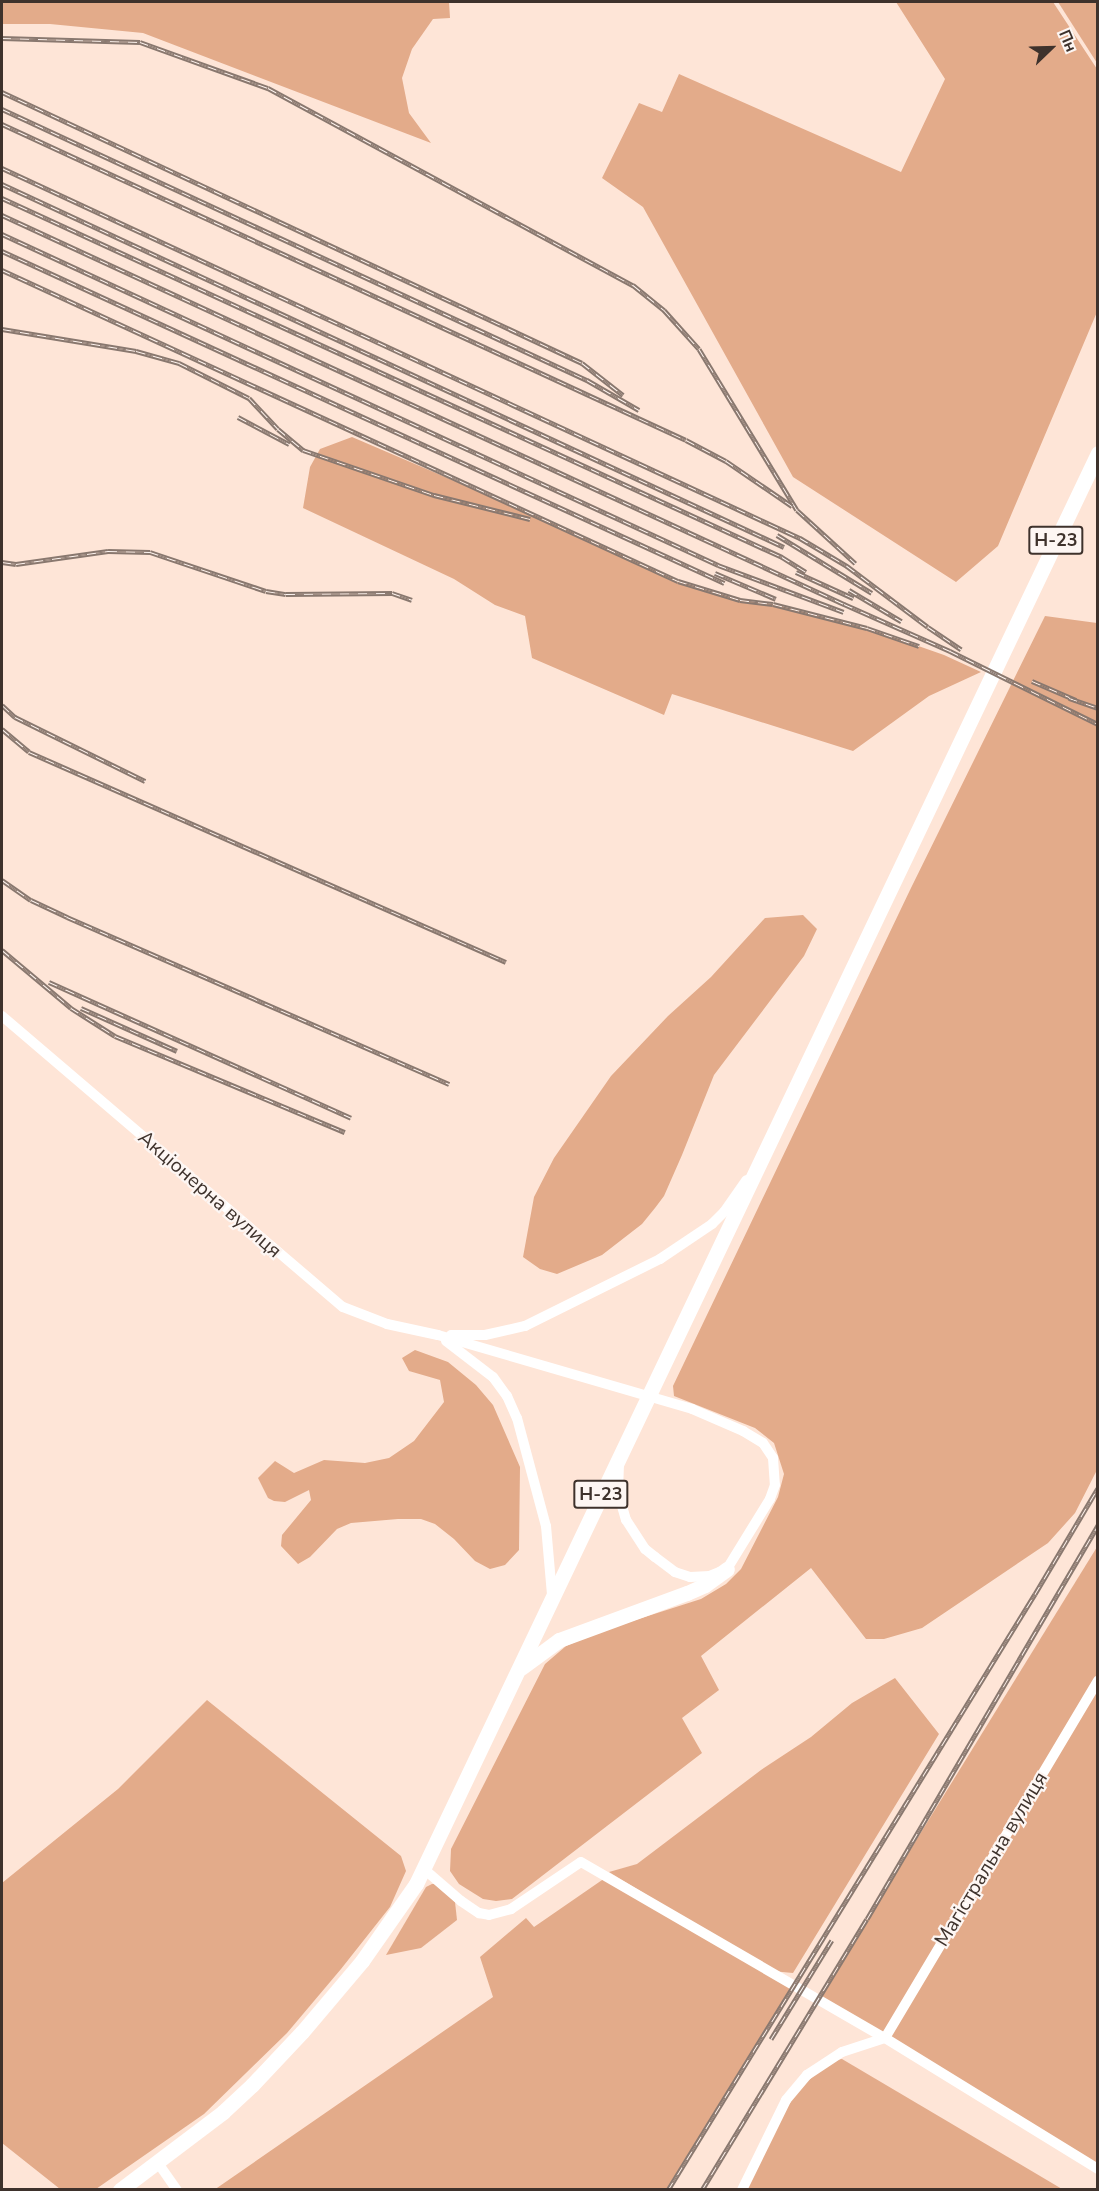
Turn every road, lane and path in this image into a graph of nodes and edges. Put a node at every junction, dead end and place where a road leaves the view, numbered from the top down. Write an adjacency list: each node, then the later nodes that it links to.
1 (1098, 453): 3 (main road, Н-23)
2 (2, 1016): 4 (street, Акціонерна вулиця)
3 (762, 1157): 4 (street); 5 (main road, Н-23)
4 (438, 1335): 6 (street); 7 (street)
5 (620, 1455): 6 (street); 7 (main road, Н-23)
6 (727, 1569): 8 (main road)
7 (552, 1595): 8 (main road, Н-23)
8 (516, 1672): 10 (main road, Н-23)
9 (1098, 1681): 11 (street, Магістральна вулиця)
10 (424, 1869): 11 (street); 12 (main road, Н-23)
11 (885, 2038): 13 (street); 16 (street)
12 (158, 2163): 14 (main road, Н-23); 15 (street)
13 (1098, 2169)
14 (120, 2190)
15 (177, 2190)
16 (742, 2190)

